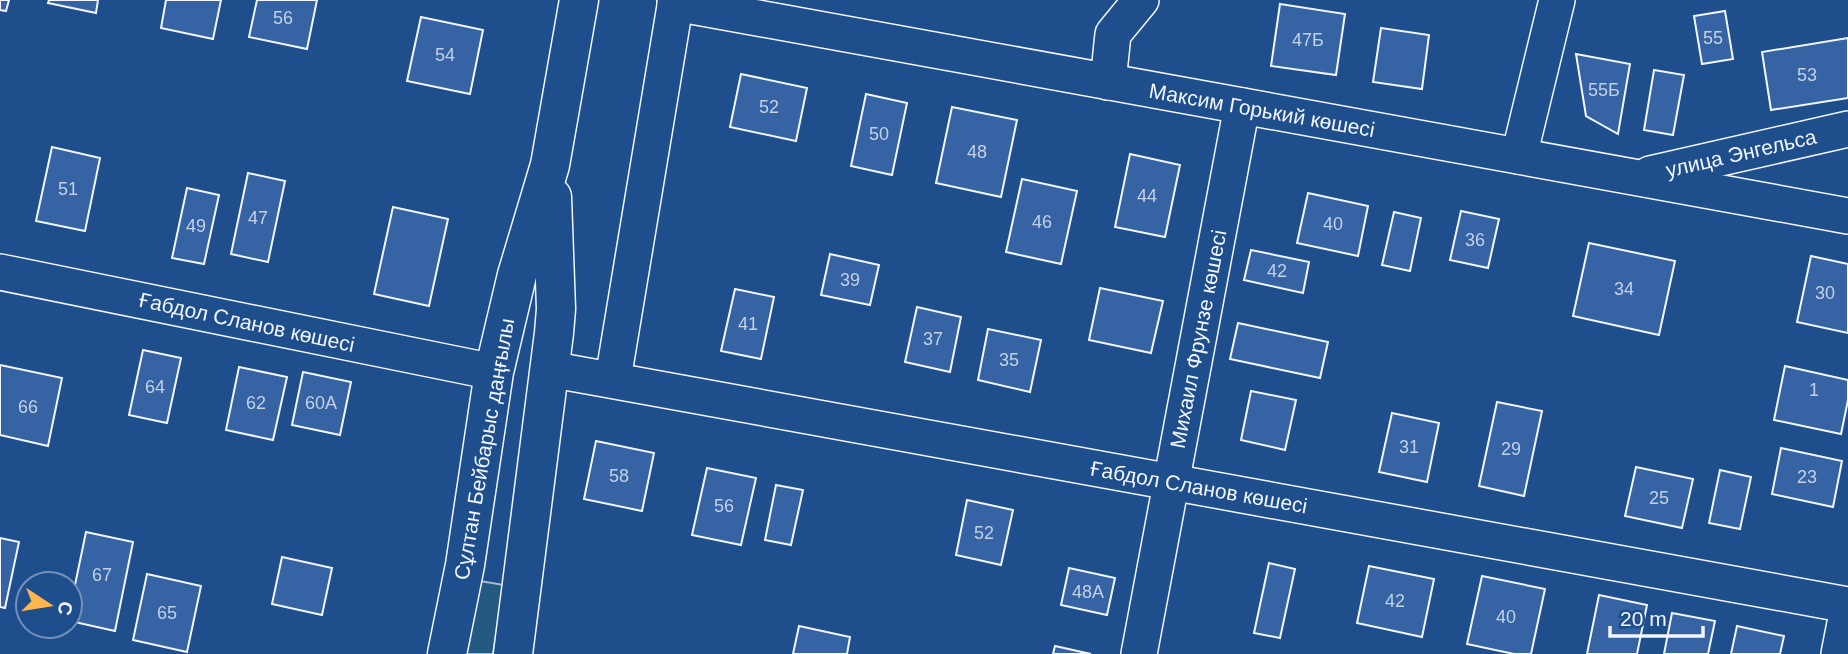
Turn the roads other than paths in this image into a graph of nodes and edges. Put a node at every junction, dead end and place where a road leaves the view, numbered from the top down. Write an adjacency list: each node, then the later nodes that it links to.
1 (579, 0): 9 (main road, Сұлтан Бейбарыс даңғылы)
2 (1141, 0): 5 (street)
3 (1557, 0): 8 (street)
4 (676, 2): 5 (street, Максим Горький көшесі); 15 (street)
5 (1108, 82): 6 (street, Максим Горький көшесі)
6 (1242, 106): 8 (street, Максим Горький көшесі); 16 (street, Михаил Фрунзе көшесі)
7 (1848, 129): 10 (street, улица Энгельса)
8 (1518, 156): 10 (street, Максим Горький көшесі)
9 (550, 165): 13 (main road, Сұлтан Бейбарыс даңғылы); 14 (main road, Сұлтан Бейбарыс даңғылы)
10 (1634, 178): 11 (street, Максим Горький көшесі)
11 (1848, 216)
12 (0, 272): 14 (street, Ғабдол Сланов көшесі)
13 (549, 369): 15 (street, Ғабдол Сланов көшесі); 19 (main road, Сұлтан Бейбарыс даңғылы)
14 (494, 372): 18 (main road, Сұлтан Бейбарыс даңғылы)
15 (613, 379): 16 (street, Ғабдол Сланов көшесі)
16 (1171, 482): 17 (street, Ғабдол Сланов көшесі); 20 (street, Михаил Фрунзе көшесі)
17 (1848, 606): 21 (street)
18 (447, 654)
19 (513, 654)
20 (1139, 654)
21 (1839, 654)

